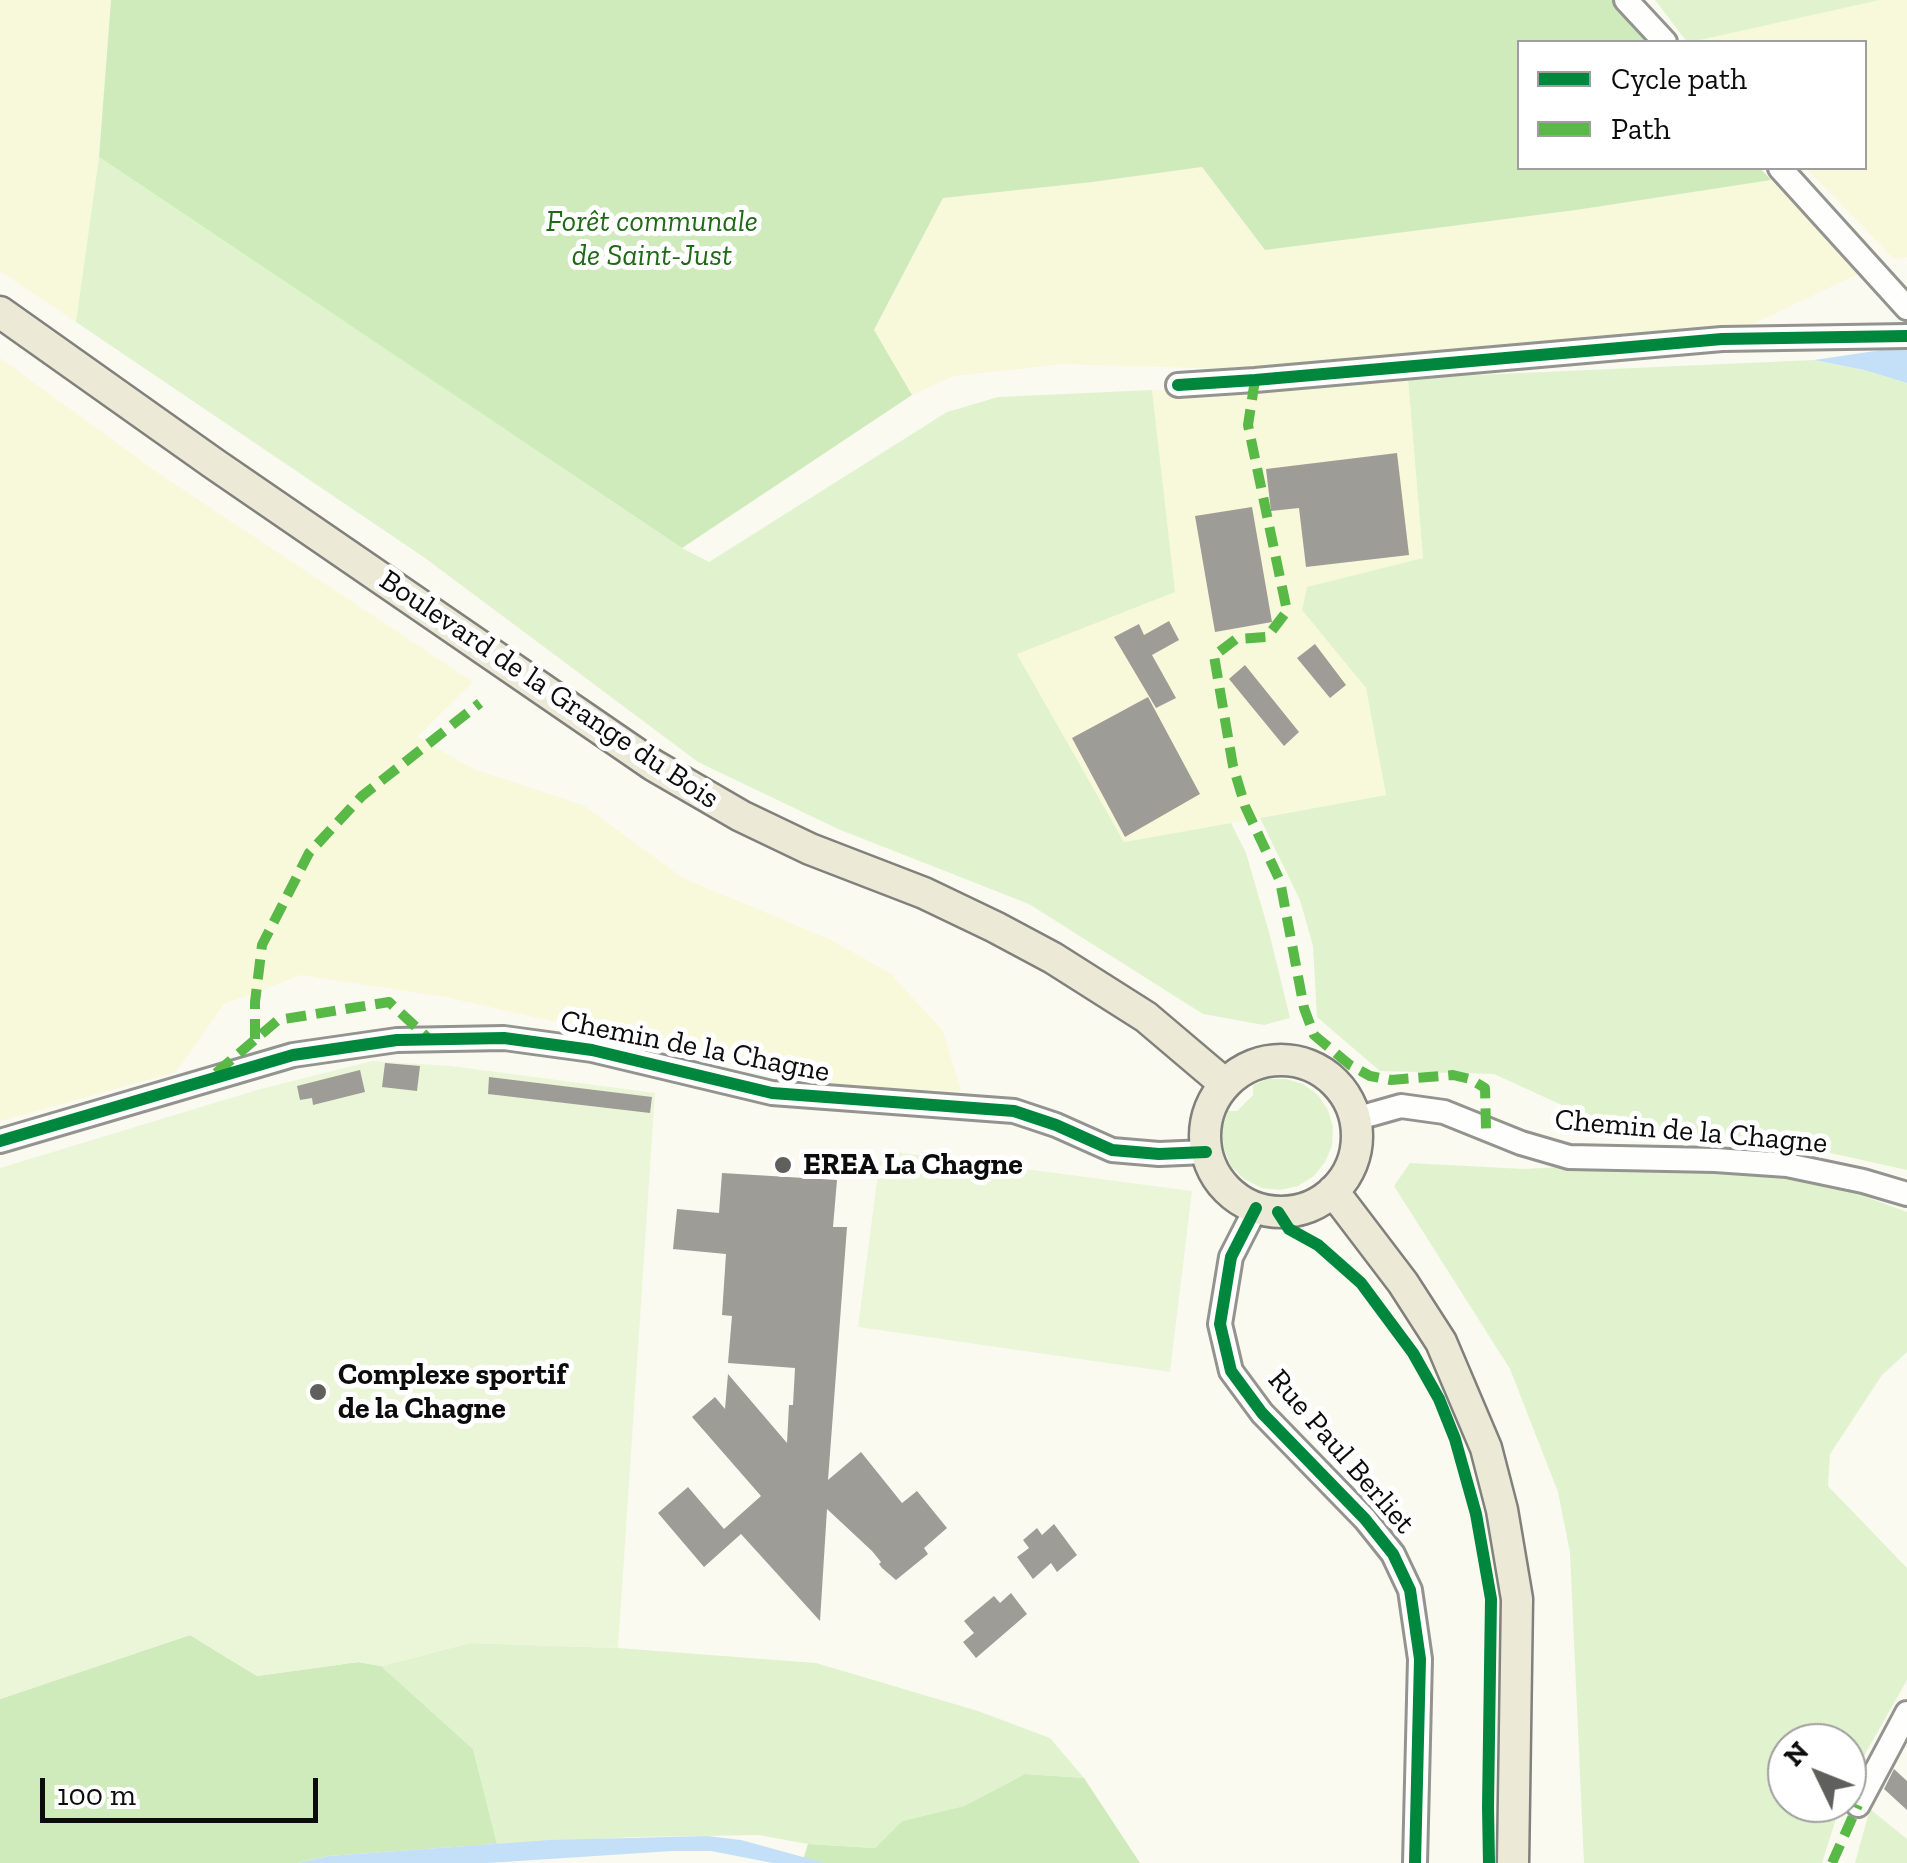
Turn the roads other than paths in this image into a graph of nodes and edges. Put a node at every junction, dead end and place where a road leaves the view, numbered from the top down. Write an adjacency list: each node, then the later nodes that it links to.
1 (1626, 0): 2 (street)
2 (1663, 40)
3 (1782, 170): 4 (street)
4 (1907, 308)
5 (0, 312): 8 (main road, Boulevard de la Grange du Bois)
6 (1907, 336): 7 (street)
7 (1178, 384)
8 (1225, 1084): 9 (main road); 11 (main road)
9 (1355, 1119): 12 (main road); 13 (street, Chemin de la Chagne)
10 (0, 1141): 11 (street, Chemin de la Chagne)
11 (1206, 1152): 14 (main road)
12 (1333, 1191): 14 (main road); 18 (main road)
13 (1907, 1194)
14 (1256, 1208): 17 (street, Rue Paul Berliet)
15 (1907, 1713): 16 (street)
16 (1867, 1787)
17 (1416, 1863)
18 (1513, 1863)

